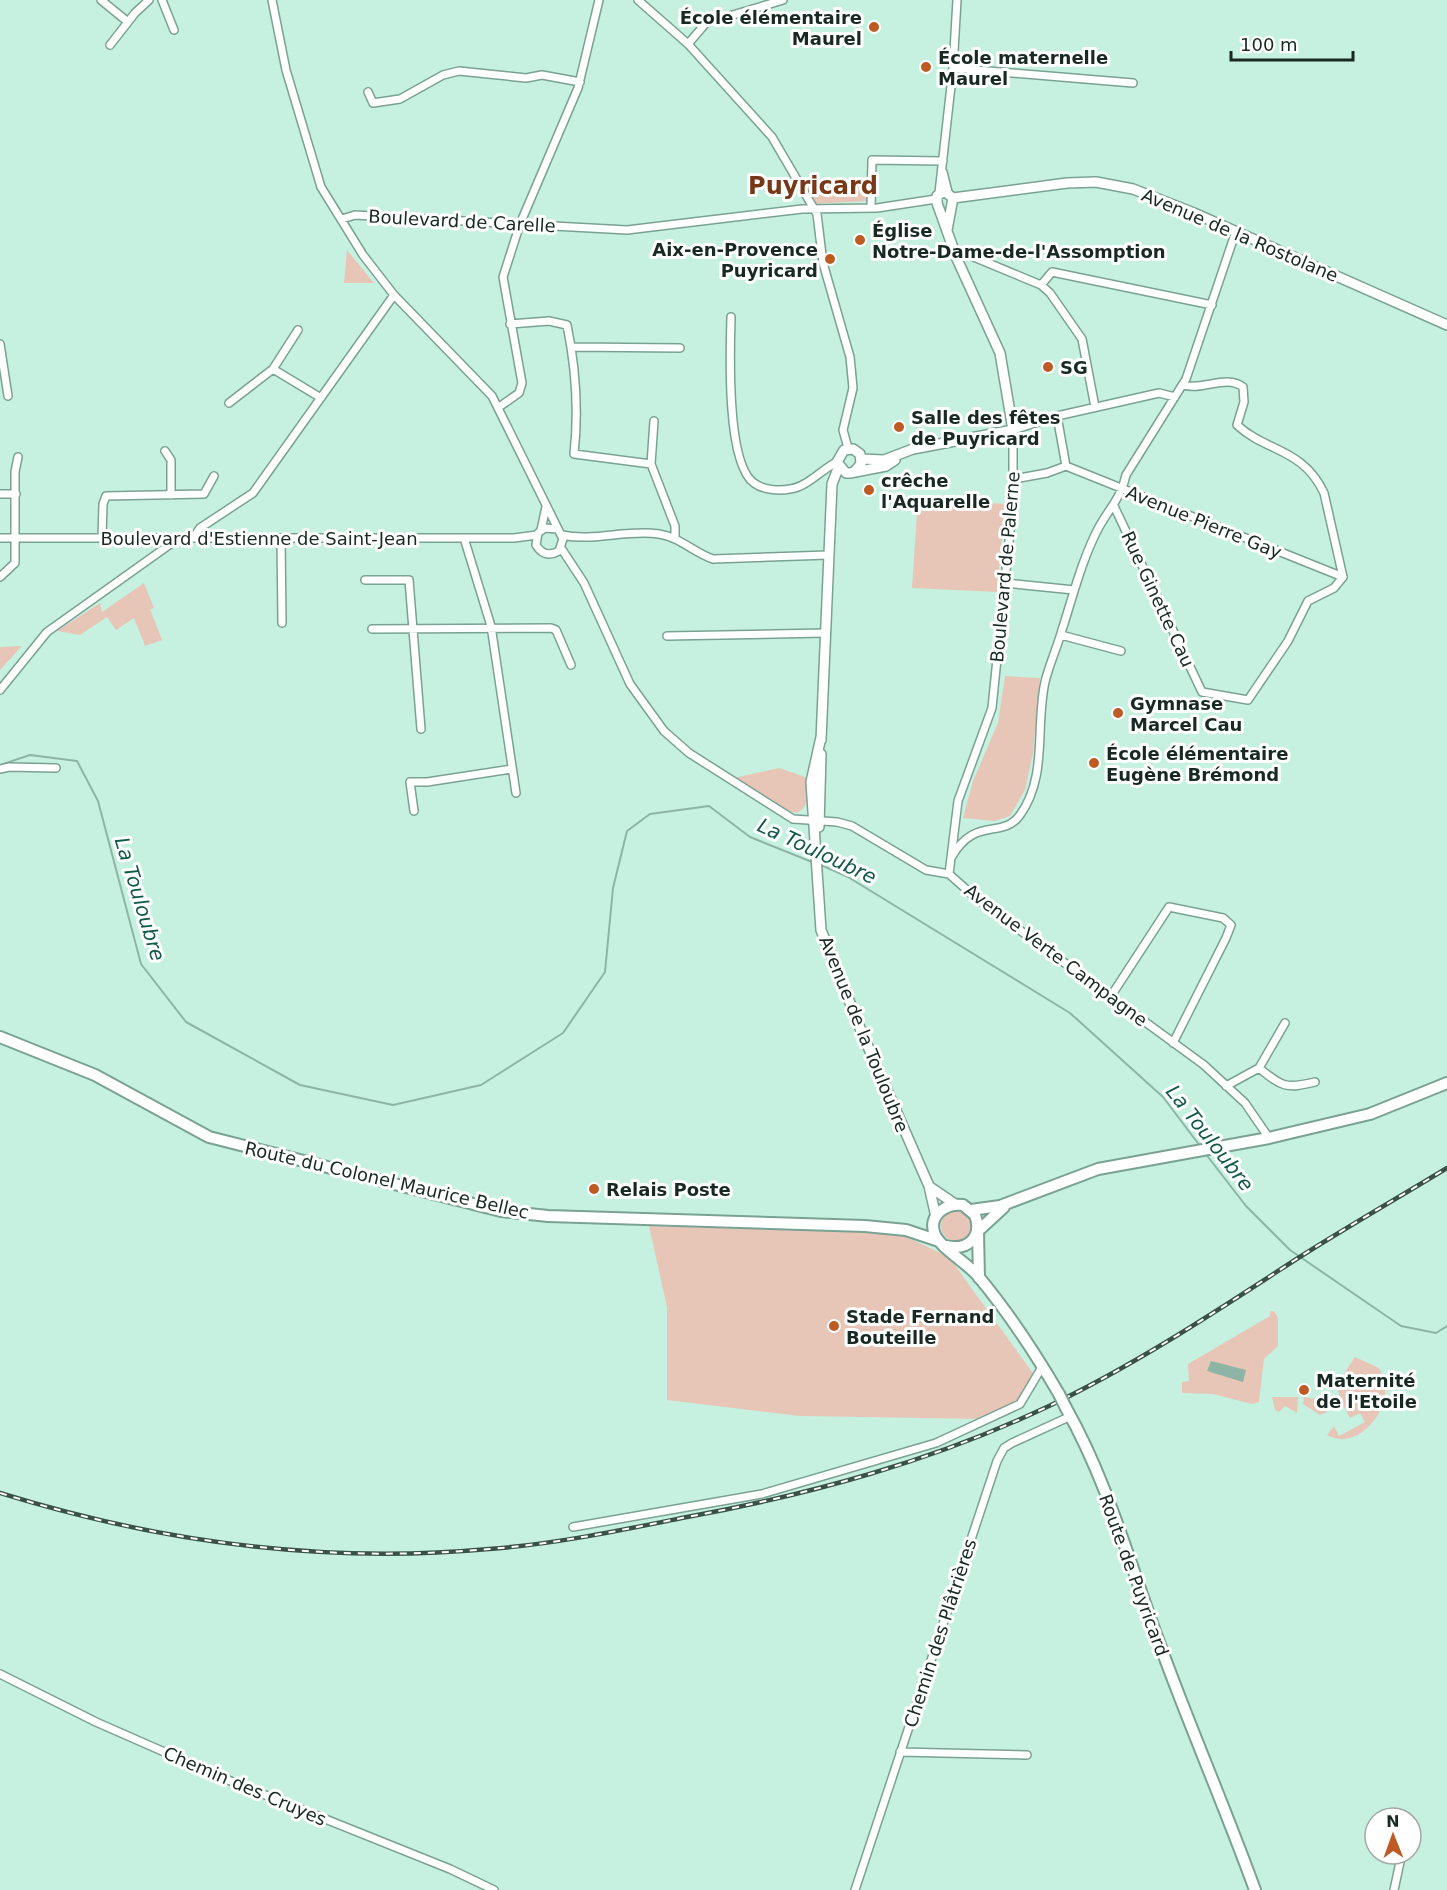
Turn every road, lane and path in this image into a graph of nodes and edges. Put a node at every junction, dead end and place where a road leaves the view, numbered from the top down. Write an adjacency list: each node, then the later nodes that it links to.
1 (101, 0): 9 (street)
2 (149, 0): 9 (street)
3 (162, 0): 10 (street)
4 (272, 0): 21 (street, Boulevard de Carelle)
5 (599, 0): 14 (street)
6 (638, 0): 11 (street)
7 (783, 0): 11 (street)
8 (957, 0): 13 (street)
9 (128, 22): 12 (street)
10 (174, 30)
11 (688, 44): 20 (street)
12 (110, 45)
13 (953, 68): 15 (street); 17 (street)
14 (580, 82): 16 (street); 22 (street)
15 (1133, 83)
16 (368, 92)
17 (944, 161): 18 (street); 19 (street)
18 (944, 199): 19 (street, Boulevard de Carelle); 23 (street, Avenue de la Rostolane); 24 (street, Boulevard de Palerne)
19 (871, 208): 20 (street, Boulevard de Carelle)
20 (814, 210): 22 (street, Boulevard de Carelle); 46 (street)
21 (342, 219): 22 (street, Boulevard de Carelle); 26 (street)
22 (520, 225): 29 (street)
23 (1236, 231): 27 (street); 30 (street, Avenue de la Rostolane)
24 (952, 248): 25 (street); 45 (street, Boulevard de Palerne)
25 (1041, 285): 27 (street); 42 (street)
26 (394, 295): 38 (street); 41 (street)
27 (1212, 305): 36 (street)
28 (731, 316): 52 (street)
29 (510, 324): 33 (street); 41 (street)
30 (1447, 325)
31 (298, 330): 35 (street)
32 (0, 344): 37 (street)
33 (572, 347): 34 (street); 51 (street)
34 (680, 348)
35 (273, 369): 38 (street); 40 (street)
36 (1183, 385): 39 (street); 82 (street)
37 (8, 396)
38 (321, 398): 70 (street)
39 (1175, 398): 42 (street); 57 (street)
40 (229, 403)
41 (498, 407): 63 (street)
42 (1095, 407): 43 (street)
43 (1057, 416): 45 (street); 53 (street)
44 (654, 421): 51 (street)
45 (1013, 430): 48 (street); 56 (street, Boulevard de Palerne)
46 (848, 448): 50 (street); 52 (street)
47 (165, 452): 60 (street)
48 (903, 452): 50 (street); 54 (street)
49 (18, 457): 59 (street)
50 (862, 459): 54 (street)
51 (651, 464): 75 (street)
52 (838, 464): 54 (street); 61 (street, Avenue de la Touloubre)
53 (1066, 466): 56 (street); 57 (street, Avenue Pierre Gay)
54 (850, 472): 61 (street, Avenue de la Touloubre)
55 (214, 476): 60 (street)
56 (1014, 479): 84 (street, Boulevard de Palerne)
57 (1123, 489): 62 (street); 82 (street, Avenue Pierre Gay)
58 (0, 494): 59 (street)
59 (16, 494): 67 (street)
60 (171, 495): 68 (street)
61 (832, 496): 79 (street, Avenue de la Touloubre)
62 (1114, 506): 82 (street, Rue Ginette Cau); 85 (street)
63 (546, 507): 64 (street); 65 (street)
64 (559, 532): 65 (street); 74 (street); 77 (street)
65 (539, 533): 73 (street, Boulevard d'Estienne de Saint-Jean); 76 (street)
66 (0, 538): 67 (street, Boulevard d'Estienne de Saint-Jean)
67 (16, 538): 68 (street, Boulevard d'Estienne de Saint-Jean); 81 (street)
68 (102, 538): 69 (street, Boulevard d'Estienne de Saint-Jean)
69 (179, 538): 70 (street, Boulevard d'Estienne de Saint-Jean); 95 (street)
70 (193, 538): 71 (street, Boulevard d'Estienne de Saint-Jean)
71 (281, 538): 72 (street, Boulevard d'Estienne de Saint-Jean); 86 (street)
72 (464, 538): 73 (street, Boulevard d'Estienne de Saint-Jean); 87 (street)
73 (518, 538): 76 (street, Boulevard d'Estienne de Saint-Jean)
74 (576, 538): 75 (street); 77 (street)
75 (675, 538): 79 (street)
76 (536, 545): 78 (street)
77 (562, 546): 78 (street); 80 (street, Avenue Verte Campagne)
78 (555, 553): 80 (street)
79 (828, 555): 90 (street, Avenue de la Touloubre)
80 (568, 561): 102 (street, Avenue Verte Campagne)
81 (0, 577)
82 (1342, 577)
83 (365, 580): 88 (street)
84 (1005, 583): 85 (street); 103 (street, Boulevard de Palerne)
85 (1074, 590): 91 (street)
86 (282, 623)
87 (491, 626): 88 (street); 94 (street); 99 (street)
88 (413, 628): 89 (street); 96 (street)
89 (372, 629)
90 (825, 633): 92 (street); 102 (street, Avenue de la Touloubre)
91 (1061, 634): 93 (street); 103 (street)
92 (667, 636)
93 (1121, 651)
94 (571, 665)
95 (0, 690)
96 (422, 729)
97 (56, 768): 98 (street)
98 (0, 769)
99 (512, 769): 100 (street); 101 (street)
100 (516, 793)
101 (414, 811)
102 (817, 821): 104 (street, Avenue Verte Campagne); 114 (street, Avenue de la Touloubre)
103 (951, 858): 104 (street, Boulevard de Palerne)
104 (949, 874): 105 (street, Avenue Verte Campagne)
105 (1111, 996): 108 (street, Avenue Verte Campagne); 108 (street)
106 (1284, 1023): 109 (street)
107 (0, 1037): 119 (main road, Route du Colonel Maurice Bellec)
108 (1173, 1043): 112 (street, Avenue Verte Campagne)
109 (1259, 1068): 110 (street); 112 (street)
110 (1315, 1082)
111 (1447, 1083): 113 (main road)
112 (1226, 1086): 113 (street, Avenue Verte Campagne)
113 (1269, 1138): 115 (main road)
114 (929, 1186): 116 (street); 118 (street, Avenue de la Touloubre)
115 (1020, 1198): 117 (main road); 120 (main road)
116 (955, 1204): 117 (main road); 118 (main road)
117 (971, 1210): 120 (main road)
118 (935, 1218): 119 (main road, Route du Colonel Maurice Bellec); 121 (main road)
119 (906, 1230): 121 (main road, Route du Colonel Maurice Bellec)
120 (976, 1236): 121 (main road); 122 (main road, Route de Puyricard)
121 (943, 1244): 122 (main road, Route de Puyricard)
122 (978, 1276): 123 (main road, Route de Puyricard)
123 (1042, 1367): 124 (main road, Route de Puyricard, bridge); 125 (street)
124 (1069, 1412): 127 (street, Chemin des Plâtrières); 132 (main road, Route de Puyricard)
125 (573, 1527)
126 (0, 1674): 130 (street, Chemin des Cruyes)
127 (900, 1752): 128 (street); 131 (street, Chemin des Plâtrières)
128 (1027, 1755)
129 (1399, 1866): 133 (street)
130 (494, 1890)
131 (855, 1890)
132 (1255, 1890)
133 (1394, 1890)

